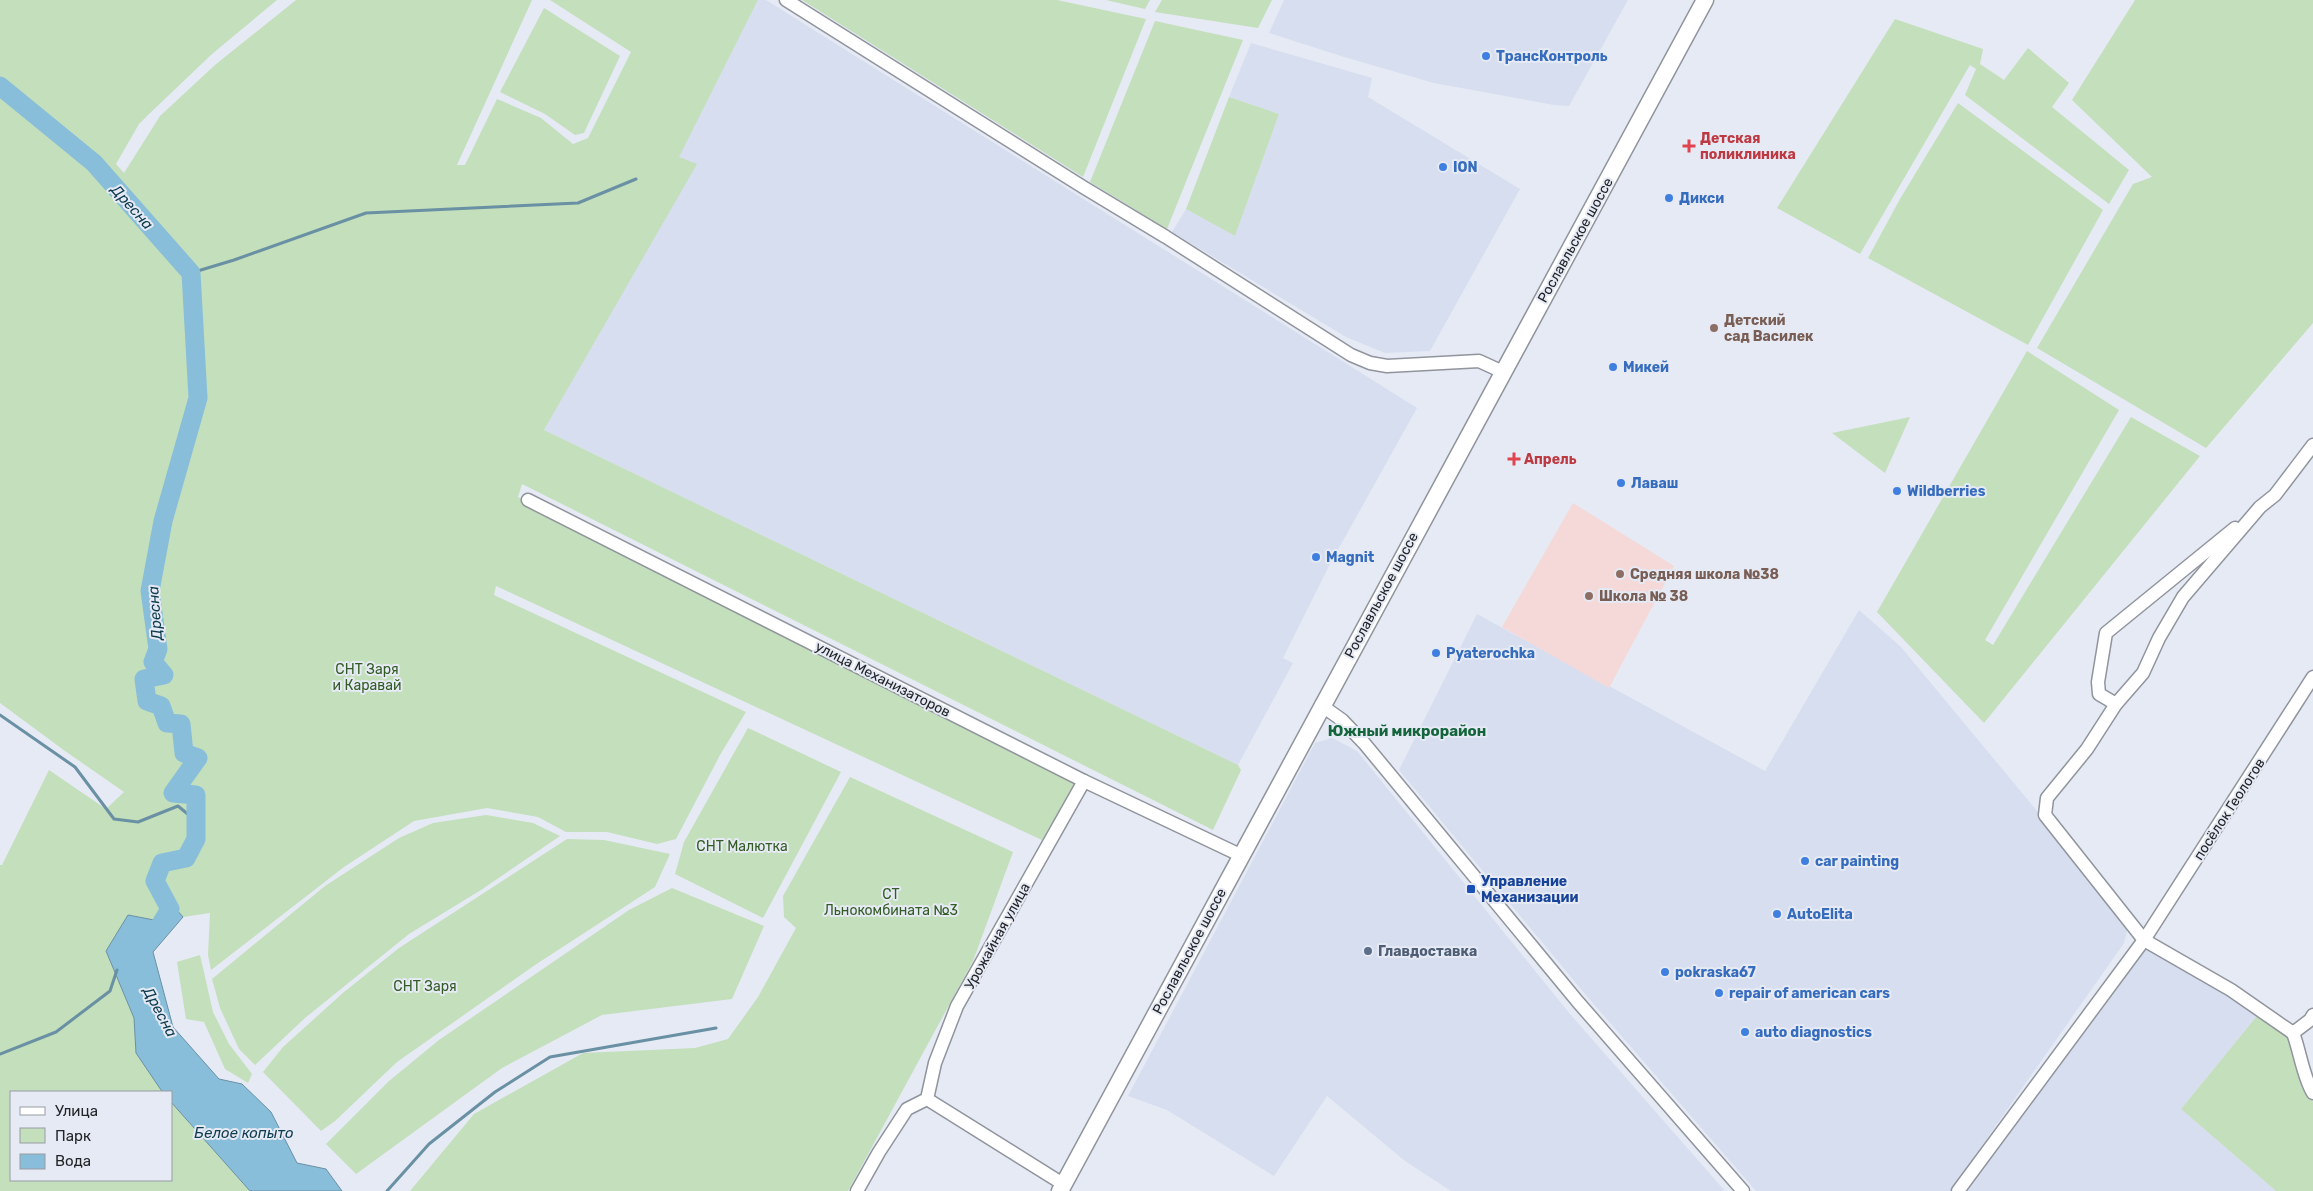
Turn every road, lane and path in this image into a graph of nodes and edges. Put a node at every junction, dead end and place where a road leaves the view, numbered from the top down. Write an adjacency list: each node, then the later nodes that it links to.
1 (786, 0): 3 (street)
2 (1705, 0): 3 (main road, Рославльское шоссе)
3 (1503, 372): 9 (main road, Рославльское шоссе)
4 (2313, 445): 6 (street)
5 (528, 500): 10 (street, улица Механизаторов)
6 (2260, 507): 8 (street); 8 (street)
7 (2313, 677): 12 (street, посёлок Геологов)
8 (2116, 704): 12 (street)
9 (1321, 705): 11 (main road, Рославльское шоссе); 19 (street)
10 (1084, 780): 11 (street, улица Механизаторов); 16 (street, Урожайная улица)
11 (1240, 855): 17 (main road, Рославльское шоссе)
12 (2144, 940): 14 (street); 20 (street, посёлок Геологов)
13 (2313, 1015): 14 (street)
14 (2293, 1033): 15 (street)
15 (2313, 1092)
16 (927, 1099): 17 (street); 18 (street)
17 (1061, 1188)
18 (857, 1191)
19 (1743, 1191)
20 (1958, 1191)

